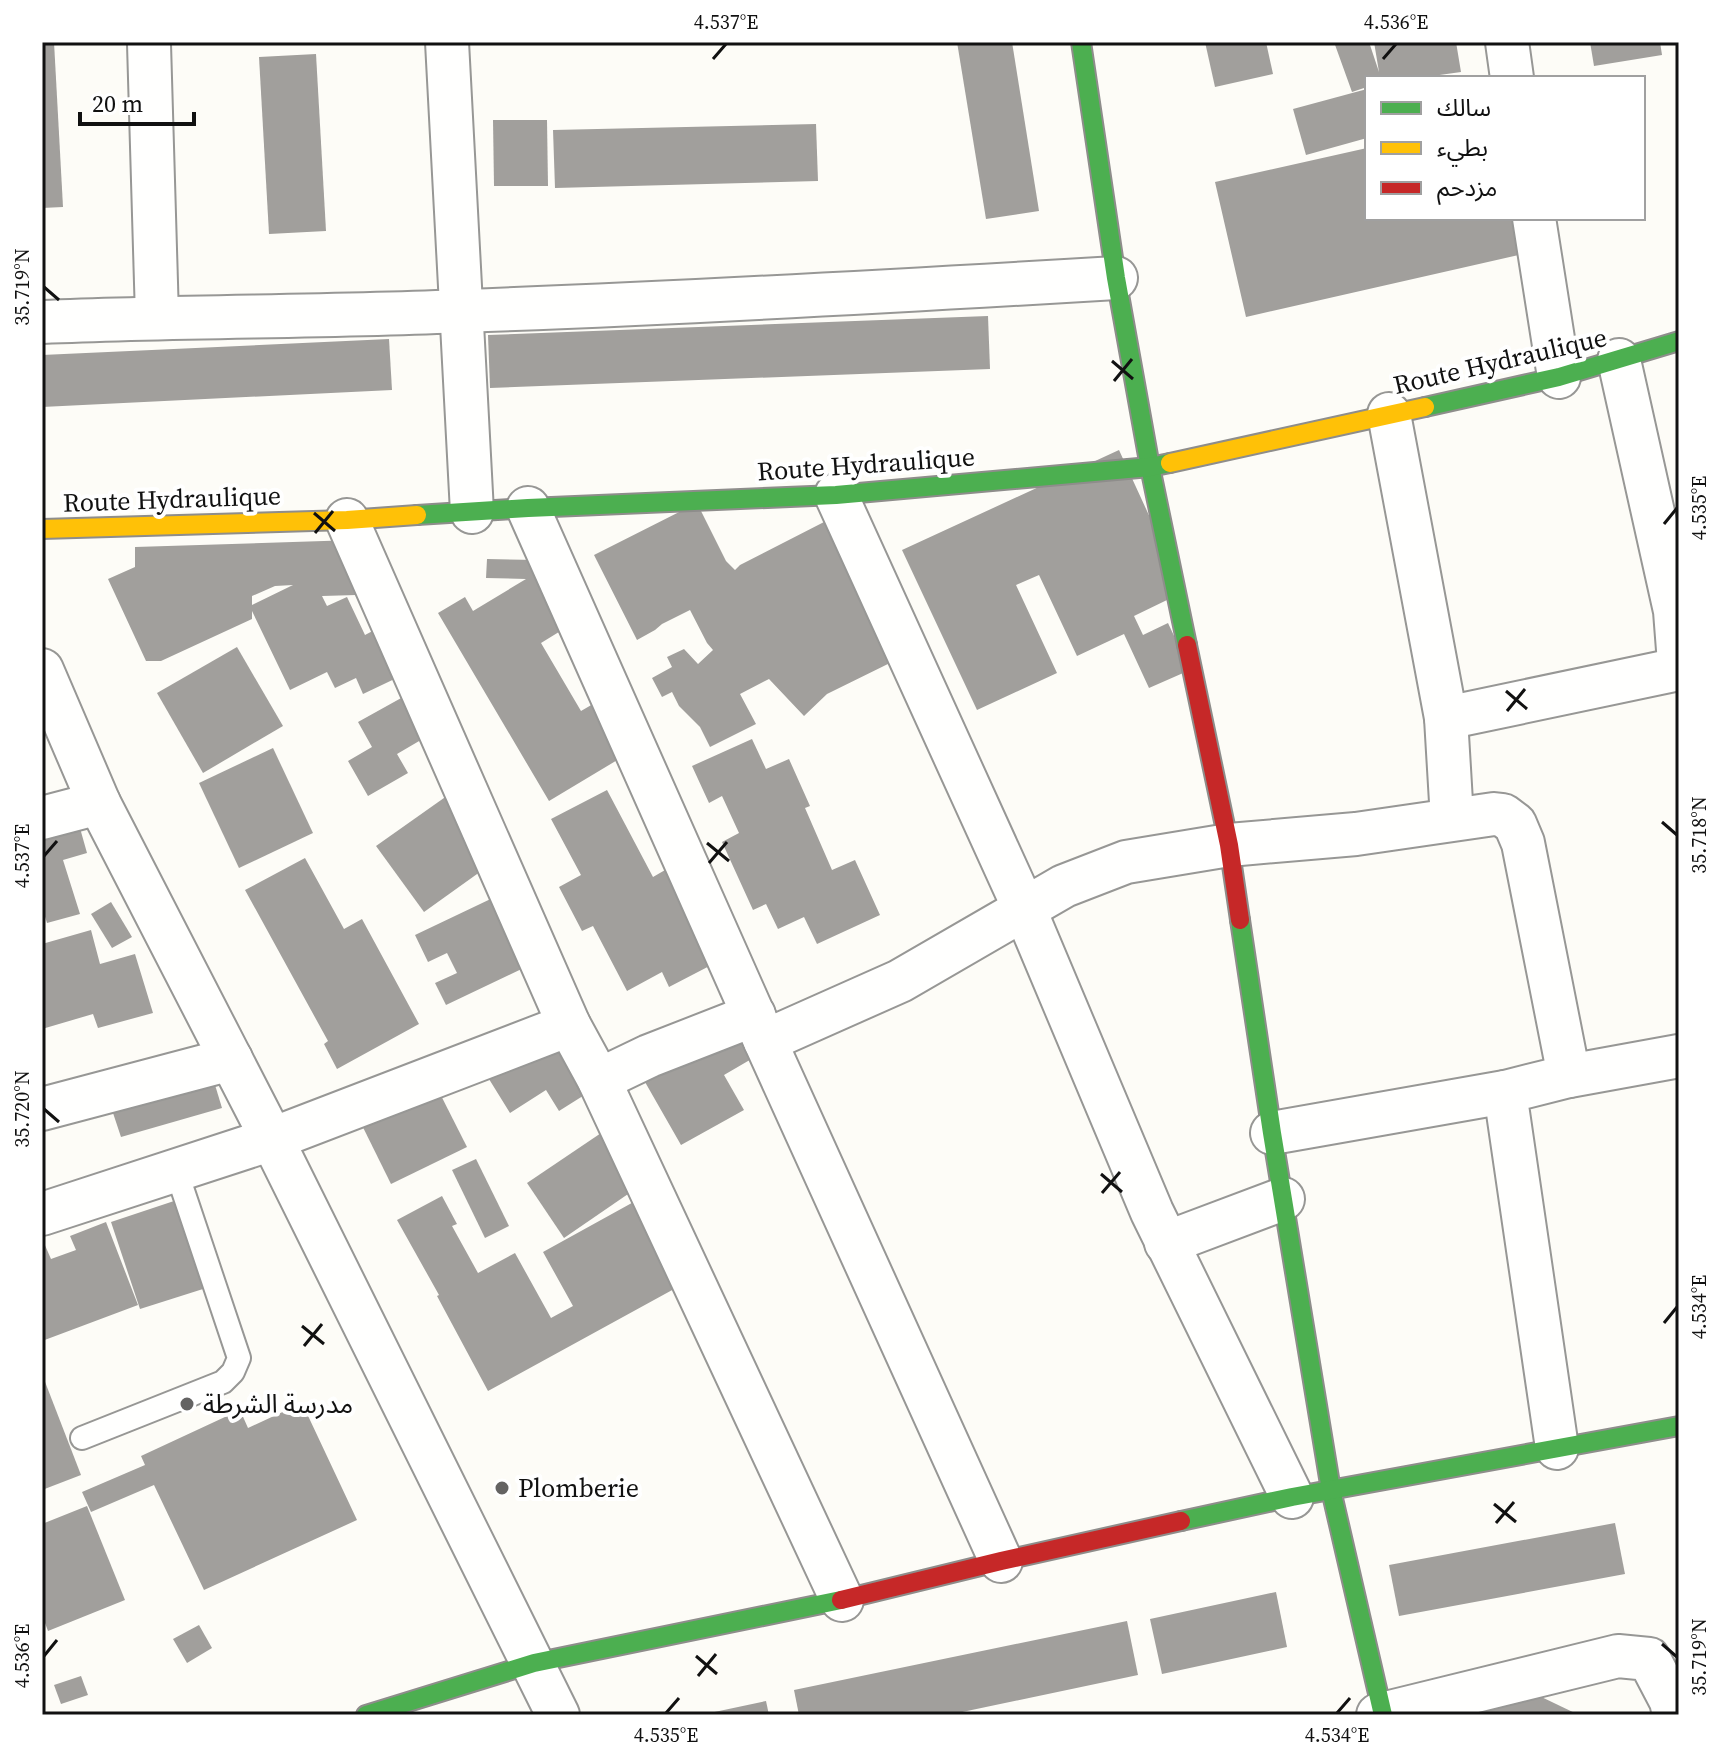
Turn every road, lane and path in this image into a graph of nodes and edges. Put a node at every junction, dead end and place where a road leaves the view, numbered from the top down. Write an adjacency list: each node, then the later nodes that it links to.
1 (447, 42): 8 (street)
2 (1081, 42): 7 (street)
3 (1507, 42): 5 (street)
4 (149, 44): 9 (street)
5 (1512, 76)
6 (1534, 220): 13 (street)
7 (1116, 278): 8 (street); 15 (street)
8 (461, 311): 9 (street); 18 (street)
9 (157, 317): 10 (street)
10 (42, 322)
11 (1679, 341): 12 (street, Route Hydraulique)
12 (1619, 360): 13 (street, Route Hydraulique); 21 (street)
13 (1559, 377): 14 (street, Route Hydraulique)
14 (1389, 414): 15 (street, Route Hydraulique); 25 (street)
15 (1150, 467): 16 (street, Route Hydraulique); 29 (street)
16 (836, 495): 17 (street, Route Hydraulique); 30 (street)
17 (528, 508): 18 (street, Route Hydraulique); 32 (street)
18 (472, 512): 19 (street, Route Hydraulique)
19 (347, 520): 20 (street, Route Hydraulique); 31 (street)
20 (42, 529)
21 (1677, 611): 22 (street)
22 (1679, 663)
23 (1679, 669): 25 (street)
24 (42, 670): 26 (street)
25 (1446, 718): 28 (street)
26 (99, 803): 27 (street); 34 (street)
27 (42, 818)
28 (1452, 819): 29 (street); 35 (street)
29 (1229, 845): 30 (street); 39 (street)
30 (1024, 908): 32 (street); 44 (street)
31 (569, 1025): 36 (street); 40 (street)
32 (760, 1028): 36 (street); 49 (street)
33 (1679, 1056): 35 (street)
34 (231, 1059): 38 (street); 40 (street)
35 (1569, 1076): 37 (street)
36 (599, 1080): 50 (street)
37 (1505, 1092): 39 (street); 47 (street)
38 (42, 1109)
39 (1272, 1133): 42 (street)
40 (272, 1139): 41 (street); 51 (street)
41 (176, 1170): 43 (street); 46 (lane)
42 (1283, 1199): 44 (street); 48 (street)
43 (42, 1214)
44 (1166, 1243): 48 (street)
45 (1679, 1426): 47 (street)
46 (82, 1438)
47 (1557, 1448): 48 (street)
48 (1311, 1494): 49 (street); 54 (street)
49 (1001, 1561): 50 (street)
50 (842, 1600): 51 (street)
51 (534, 1663): 52 (street); 53 (street)
52 (366, 1715)
53 (558, 1715)
54 (1381, 1715): 55 (street)
55 (1674, 1715)

